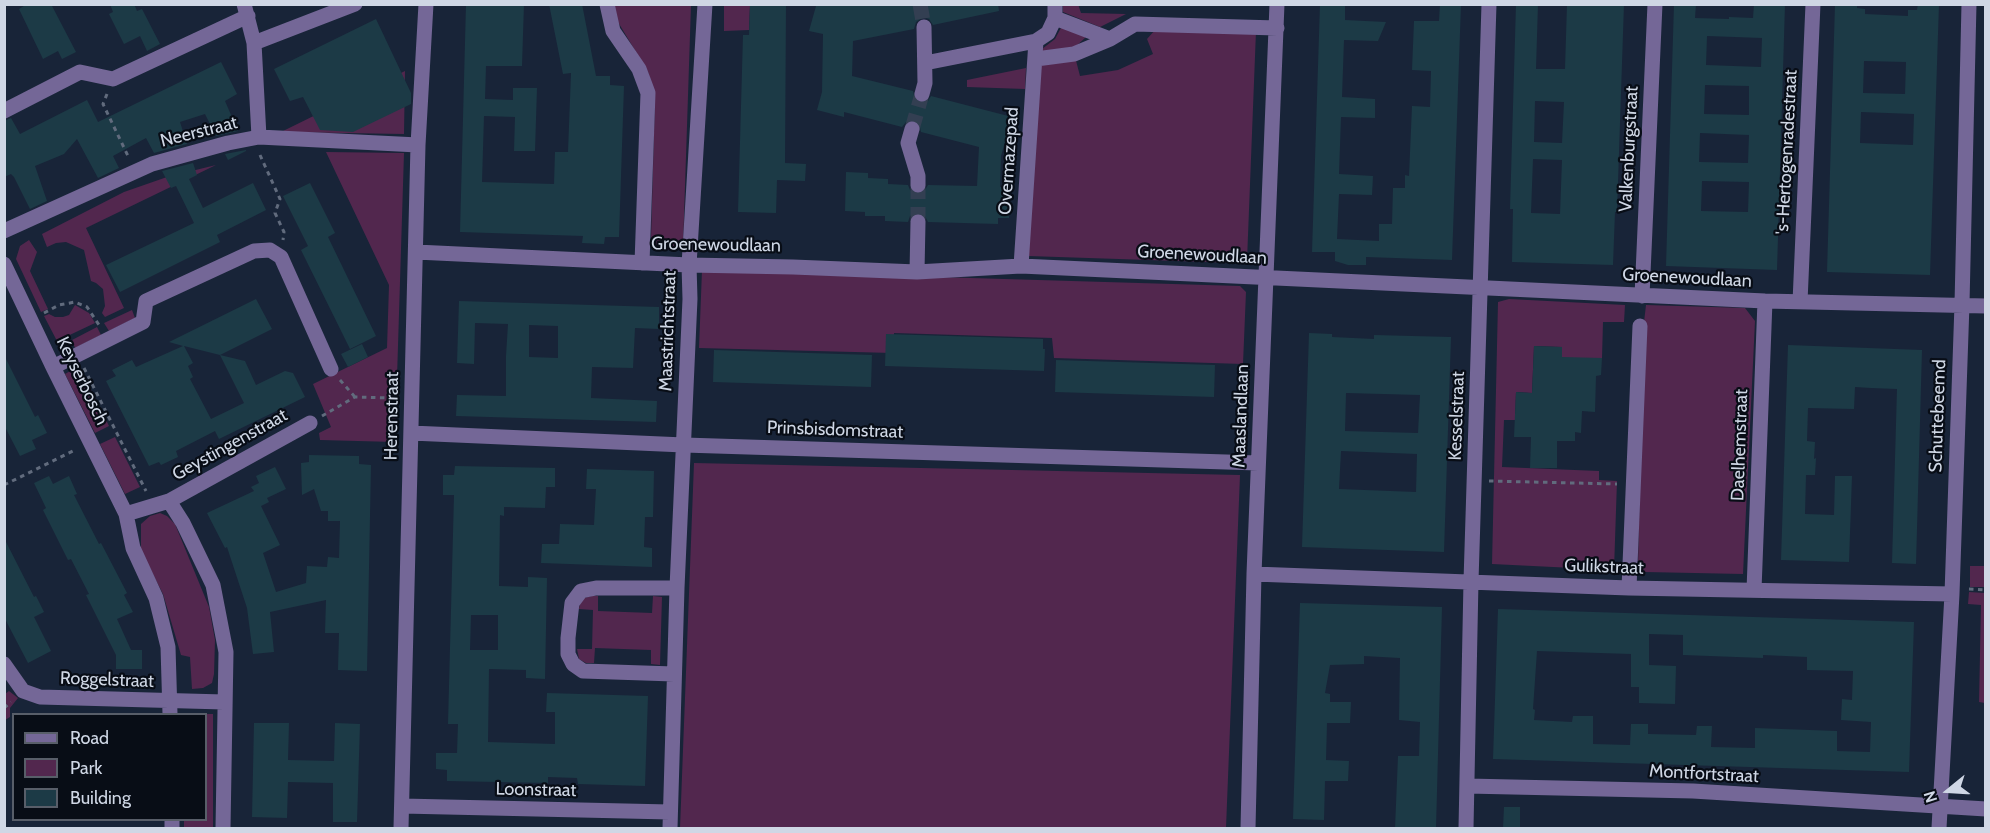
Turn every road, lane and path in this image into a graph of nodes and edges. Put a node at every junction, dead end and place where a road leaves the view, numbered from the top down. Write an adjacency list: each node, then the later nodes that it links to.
1 (355, 4): 16 (street)
2 (426, 4): 24 (street, Herenstraat)
3 (607, 4): 31 (street, Maastrichtstraat)
4 (705, 4): 33 (street, Maastrichtstraat)
5 (1277, 4): 13 (street, Maaslandlaan)
6 (1489, 4): 37 (street, Kesselstraat)
7 (1655, 4): 38 (street, Valkenburgstraat)
8 (1813, 4): 40 (street, 's-Hertogenradestraat)
9 (1969, 4): 41 (street, Schuttebeemd)
10 (246, 10): 16 (street); 19 (street)
11 (1055, 11): 14 (street); 15 (street)
12 (924, 27): 18 (street)
13 (1277, 28): 14 (street); 36 (street, Maaslandlaan)
14 (1110, 39): 17 (street)
15 (1036, 41): 17 (street, Overmazepad); 18 (street)
16 (254, 43): 23 (street)
17 (1036, 59): 34 (street, Overmazepad)
18 (925, 63): 20 (street)
19 (113, 79): 21 (street); 25 (path)
20 (922, 94)
21 (4, 111)
22 (912, 129): 26 (street)
23 (259, 137): 24 (street, Neerstraat); 25 (street, Neerstraat); 30 (path)
24 (418, 145): 29 (street, Herenstraat)
25 (136, 172): 28 (street, Neerstraat)
26 (918, 185)
27 (918, 222): 35 (street)
28 (4, 231)
29 (416, 252): 31 (street, Groenewoudlaan); 50 (street, Herenstraat)
30 (281, 257): 45 (street); 48 (street)
31 (642, 263): 33 (street, Groenewoudlaan)
32 (4, 264): 43 (street, Keyserbosch)
33 (689, 265): 35 (street, Groenewoudlaan); 54 (street, Maastrichtstraat)
34 (1020, 266): 35 (street, Groenewoudlaan); 36 (street, Groenewoudlaan)
35 (917, 272)
36 (1265, 277): 37 (street, Groenewoudlaan); 55 (street, Maaslandlaan)
37 (1481, 287): 38 (street, Groenewoudlaan); 56 (street, Kesselstraat)
38 (1642, 296): 39 (street, Groenewoudlaan)
39 (1765, 301): 40 (street, Groenewoudlaan); 66 (street, Daelhemstraat)
40 (1800, 302): 41 (street, Groenewoudlaan)
41 (1962, 304): 42 (street, Groenewoudlaan); 67 (street, Schuttebeemd)
42 (1986, 306)
43 (31, 320): 45 (path); 47 (street, Keyserbosch)
44 (1640, 326): 57 (street)
45 (107, 340): 46 (street)
46 (78, 355): 47 (street); 60 (path)
47 (53, 367): 53 (street, Keyserbosch)
48 (331, 369): 49 (path)
49 (355, 397): 50 (path); 51 (path)
50 (411, 398): 52 (street, Herenstraat)
51 (310, 423): 59 (street, Geystingenstraat)
52 (411, 434): 54 (street, Prinsbisdomstraat); 73 (street, Herenstraat)
53 (90, 442): 58 (path); 61 (street, Keyserbosch)
54 (684, 445): 55 (street, Prinsbisdomstraat); 64 (street, Maastrichtstraat)
55 (1258, 463): 62 (street, Maaslandlaan)
56 (1475, 480): 57 (path); 63 (street, Kesselstraat)
57 (1633, 484): 65 (street)
58 (4, 485)
59 (169, 501): 60 (street); 70 (street)
60 (153, 506): 61 (street)
61 (126, 514): 71 (street, Keyserbosch)
62 (1254, 574): 63 (street, Gulikstraat); 80 (street, Maaslandlaan)
63 (1472, 581): 65 (street, Gulikstraat); 72 (street, Kesselstraat)
64 (676, 588): 69 (street, Maastrichtstraat); 69 (street)
65 (1629, 588): 66 (street, Gulikstraat)
66 (1754, 590): 67 (street, Gulikstraat)
67 (1952, 594): 74 (street, Schuttebeemd)
68 (4, 663): 71 (street, Roggelstraat)
69 (674, 674): 76 (street, Maastrichtstraat)
70 (224, 702): 71 (street, Roggelstraat); 77 (street)
71 (169, 708)
72 (1467, 786): 74 (street, Montfortstraat); 81 (street, Kesselstraat)
73 (402, 806): 76 (street, Loonstraat); 78 (street, Herenstraat)
74 (1939, 807): 75 (street, Montfortstraat); 82 (street, Schuttebeemd)
75 (1986, 809)
76 (670, 812): 79 (street, Maastrichtstraat)
77 (223, 828)
78 (401, 828)
79 (670, 828)
80 (1248, 828)
81 (1466, 828)
82 (1939, 828)

